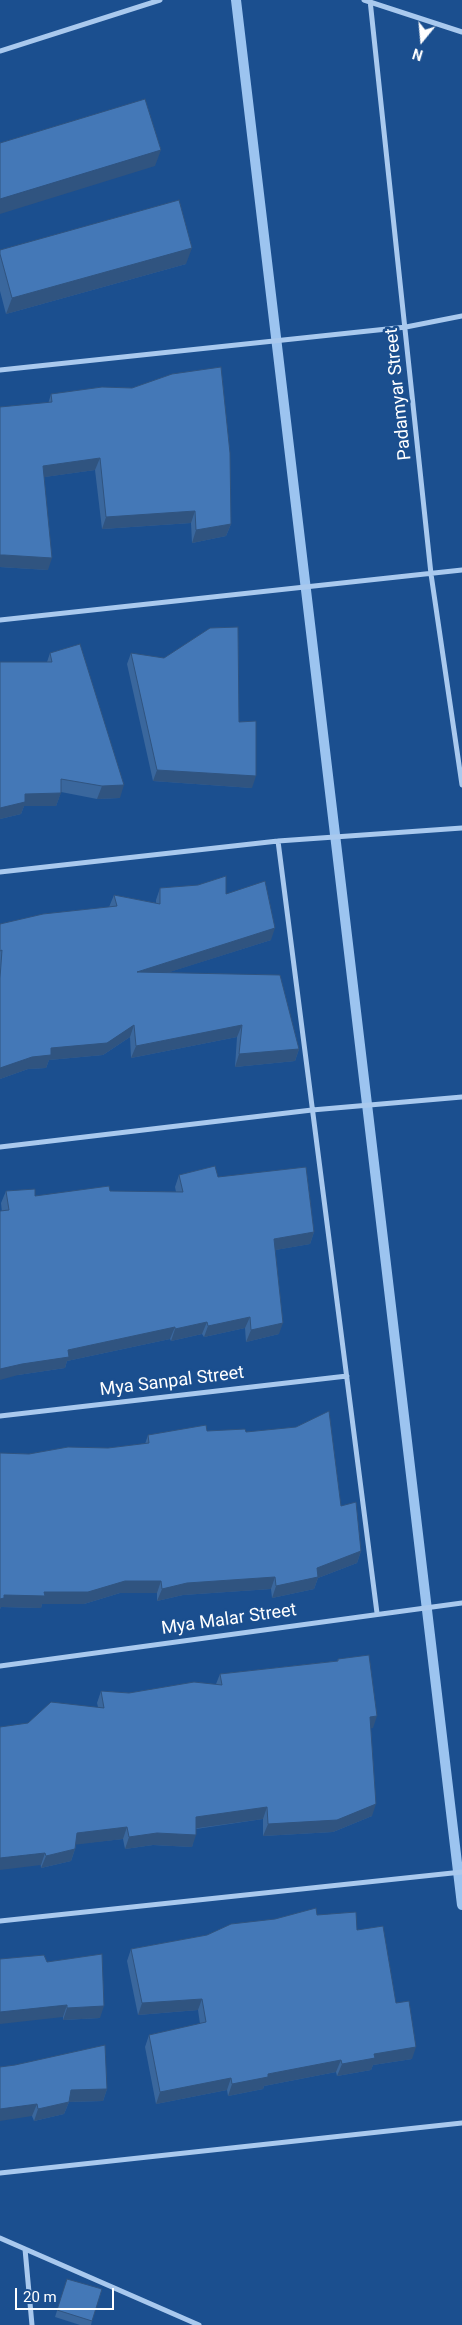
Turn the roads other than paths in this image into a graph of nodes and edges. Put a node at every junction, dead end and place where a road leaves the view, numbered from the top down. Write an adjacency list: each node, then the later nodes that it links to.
1 (160, 0): 5 (street)
2 (364, 0): 3 (street)
3 (371, 0): 4 (street); 7 (street, Padamyar Street)
4 (462, 32)
5 (0, 51)
6 (462, 316): 7 (street)
7 (406, 327): 8 (street); 10 (street, Padamyar Street)
8 (0, 370)
9 (462, 570): 10 (street)
10 (431, 574): 11 (street); 12 (street, Padamyar Street)
11 (0, 620)
12 (462, 785)
13 (462, 828): 14 (street)
14 (278, 841): 15 (street); 17 (street)
15 (0, 872)
16 (462, 1098): 17 (street)
17 (312, 1110): 18 (street); 19 (street)
18 (0, 1147)
19 (346, 1376): 20 (street, Mya Sanpal Street); 22 (street)
20 (0, 1416)
21 (462, 1603): 22 (street, Mya Malar Street)
22 (377, 1613): 23 (street, Mya Malar Street)
23 (0, 1666)
24 (462, 1872): 25 (street)
25 (0, 1921)
26 (462, 2123): 27 (street)
27 (0, 2174)
28 (0, 2238): 29 (street)
29 (25, 2249): 30 (street); 31 (street)
30 (32, 2325)
31 (199, 2325)

